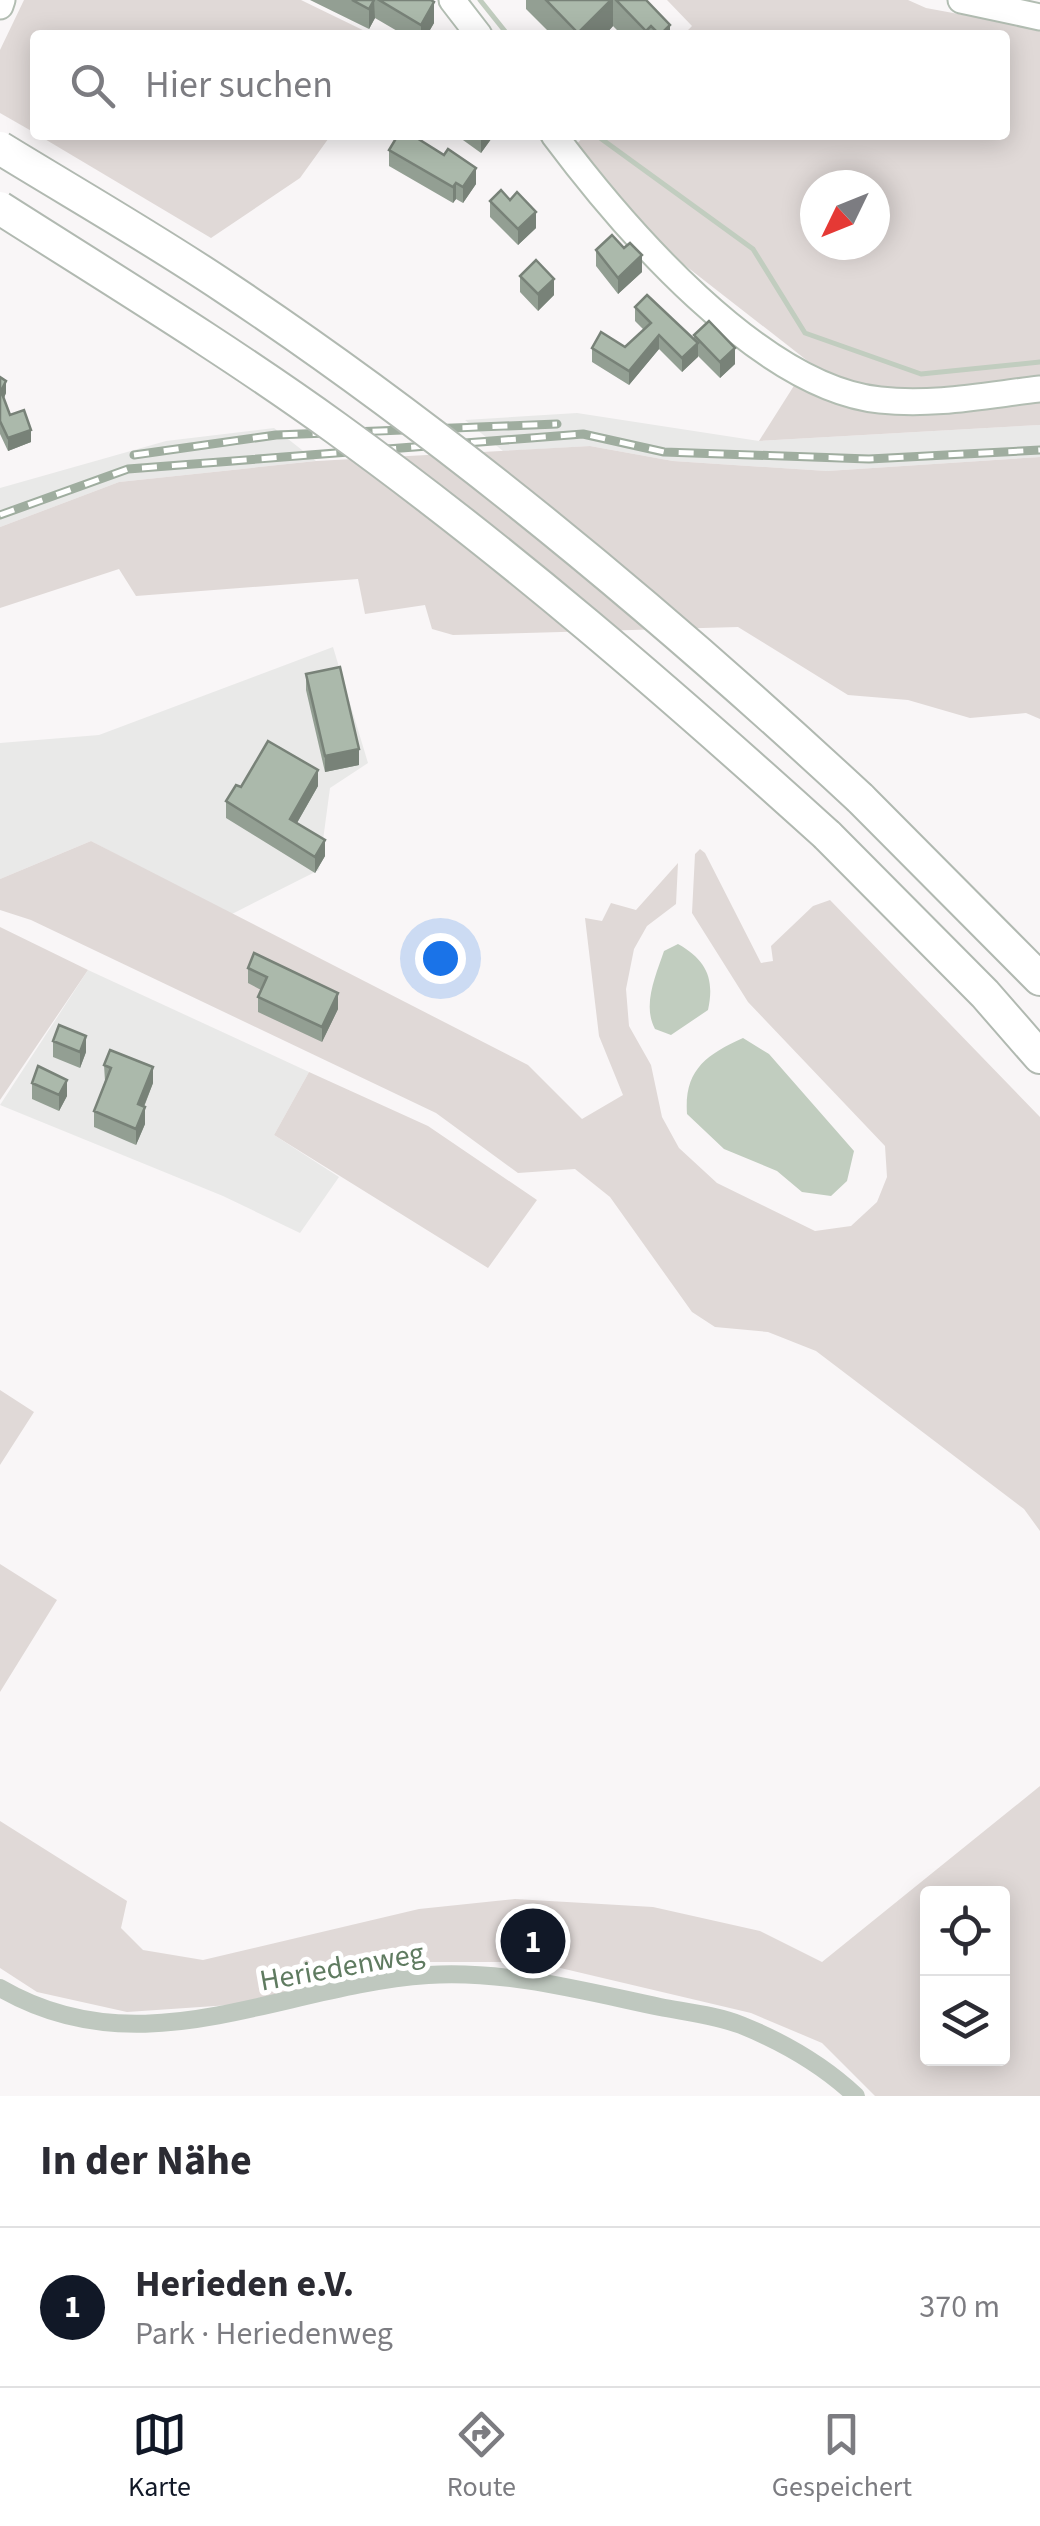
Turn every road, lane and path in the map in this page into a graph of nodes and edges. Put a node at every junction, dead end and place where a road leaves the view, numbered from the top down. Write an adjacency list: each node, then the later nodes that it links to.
1 (452, 0): 4 (main road)
2 (961, 0): 3 (main road)
3 (1040, 17)
4 (475, 30)
5 (558, 140): 8 (main road)
6 (0, 148): 9 (highway, bridge)
7 (0, 208): 10 (highway, bridge)
8 (1040, 389)
9 (1040, 980)
10 (1040, 1057)
11 (0, 1988): 12 (street, Heriedenweg)
12 (856, 2096)

